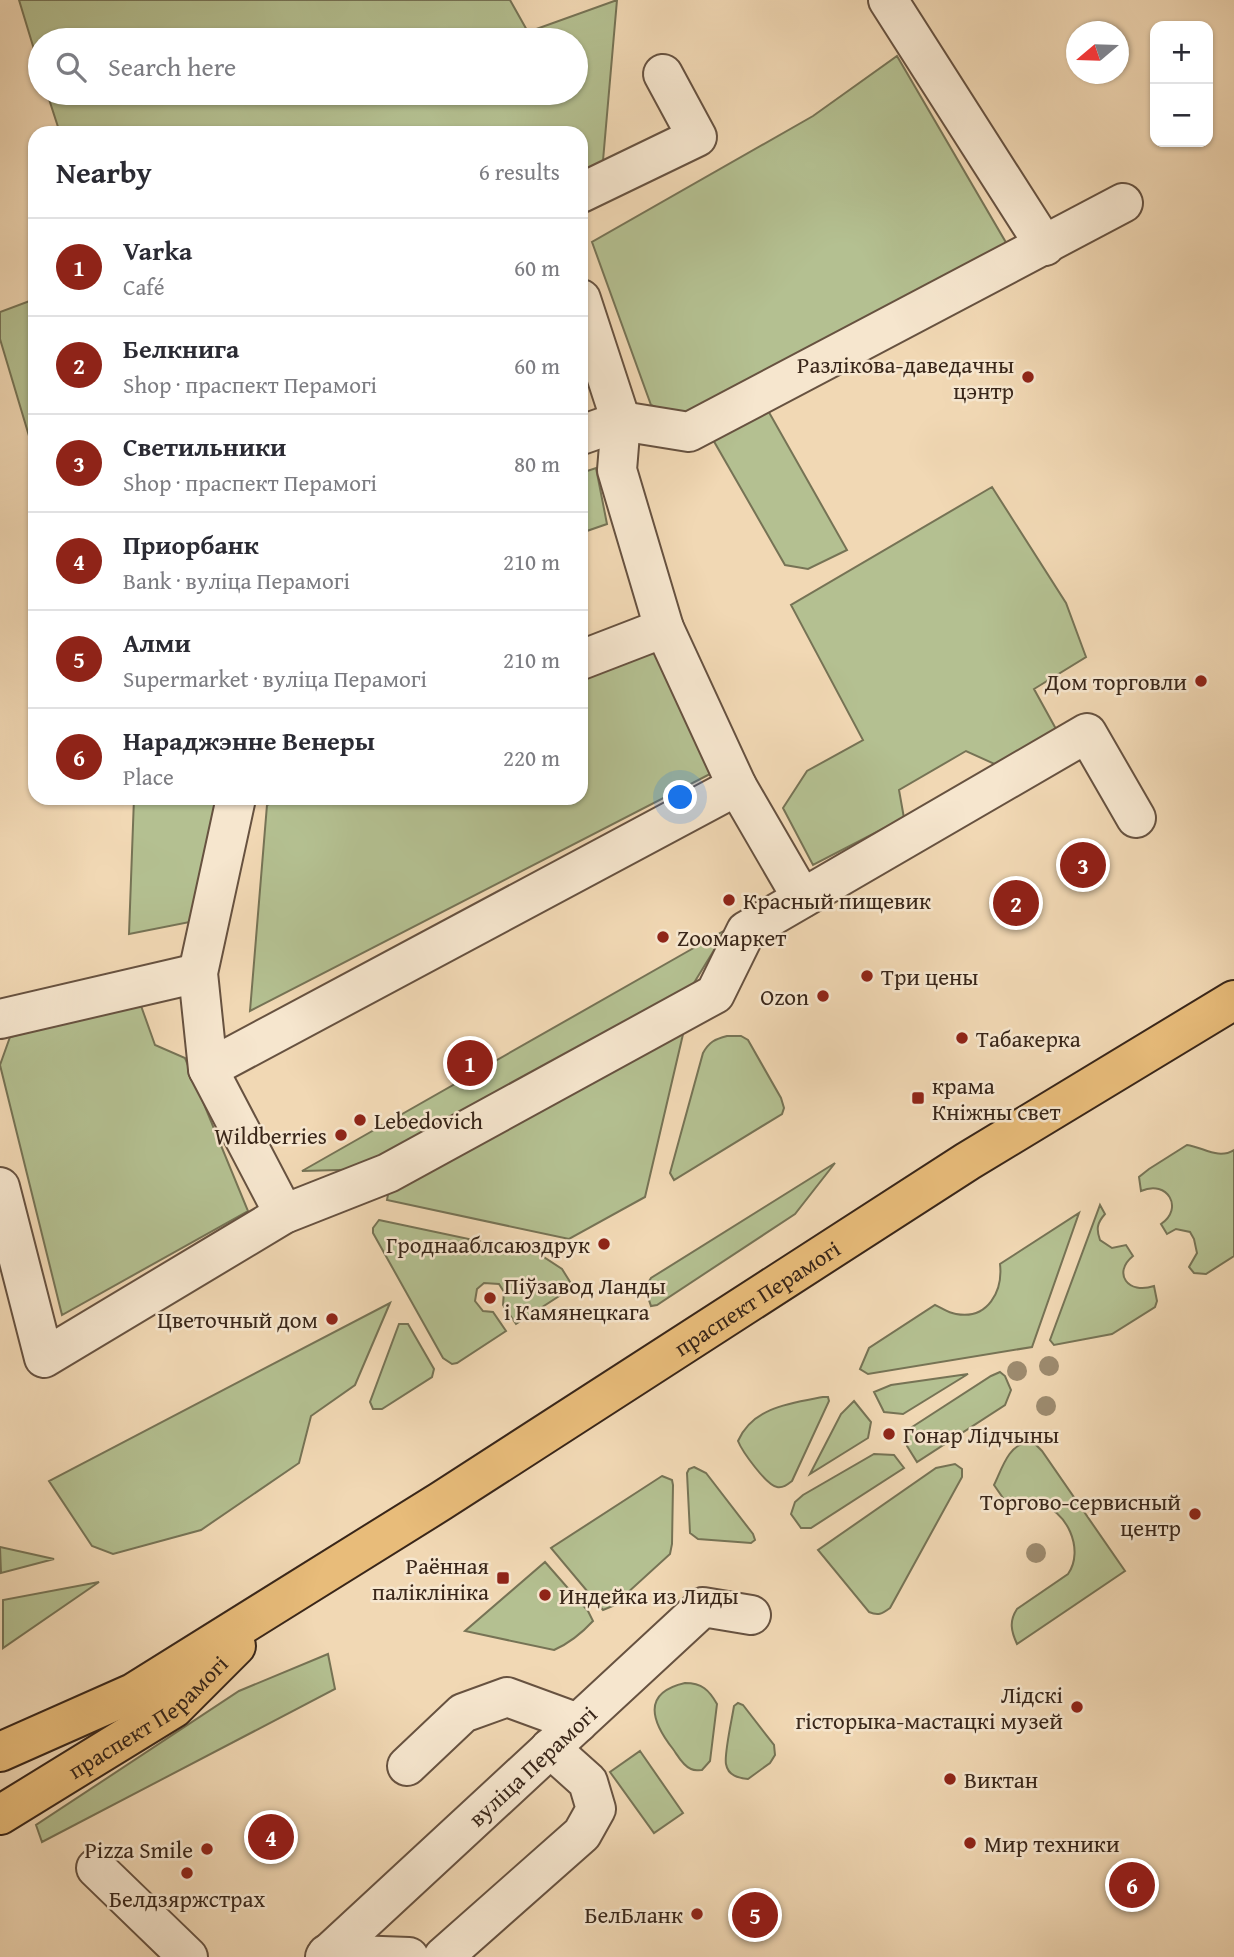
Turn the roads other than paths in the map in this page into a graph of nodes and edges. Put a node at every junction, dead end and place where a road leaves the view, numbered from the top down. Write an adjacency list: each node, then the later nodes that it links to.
1 (897, 3): 5 (street)
2 (663, 74): 3 (street)
3 (588, 190)
4 (1123, 203): 5 (street)
5 (1045, 246): 7 (street)
6 (588, 320): 7 (street)
7 (621, 421): 8 (street); 9 (street)
8 (588, 433)
9 (664, 628): 10 (street); 11 (street)
10 (588, 657)
11 (737, 786): 14 (street); 18 (street)
12 (234, 805): 15 (street)
13 (1136, 818): 14 (street)
14 (802, 898): 20 (street)
15 (198, 974): 17 (street); 18 (street)
16 (1234, 1000): 21 (main road, праспект Перамогі)
17 (0, 1019)
18 (208, 1069): 20 (street)
19 (0, 1187): 20 (street)
20 (284, 1214)
21 (282, 1600): 25 (main road, праспект Перамогі); 27 (main road, праспект Перамогі)
22 (751, 1615): 23 (street, вуліца Перамогі)
23 (578, 1723): 24 (street, вуліца Перамогі); 26 (street)
24 (550, 1748): 29 (street, вуліца Перамогі); 32 (street)
25 (0, 1752)
26 (407, 1766)
27 (0, 1815)
28 (96, 1868): 30 (street)
29 (326, 1956): 31 (street)
30 (188, 1957)
31 (409, 1957)
32 (443, 1957)

